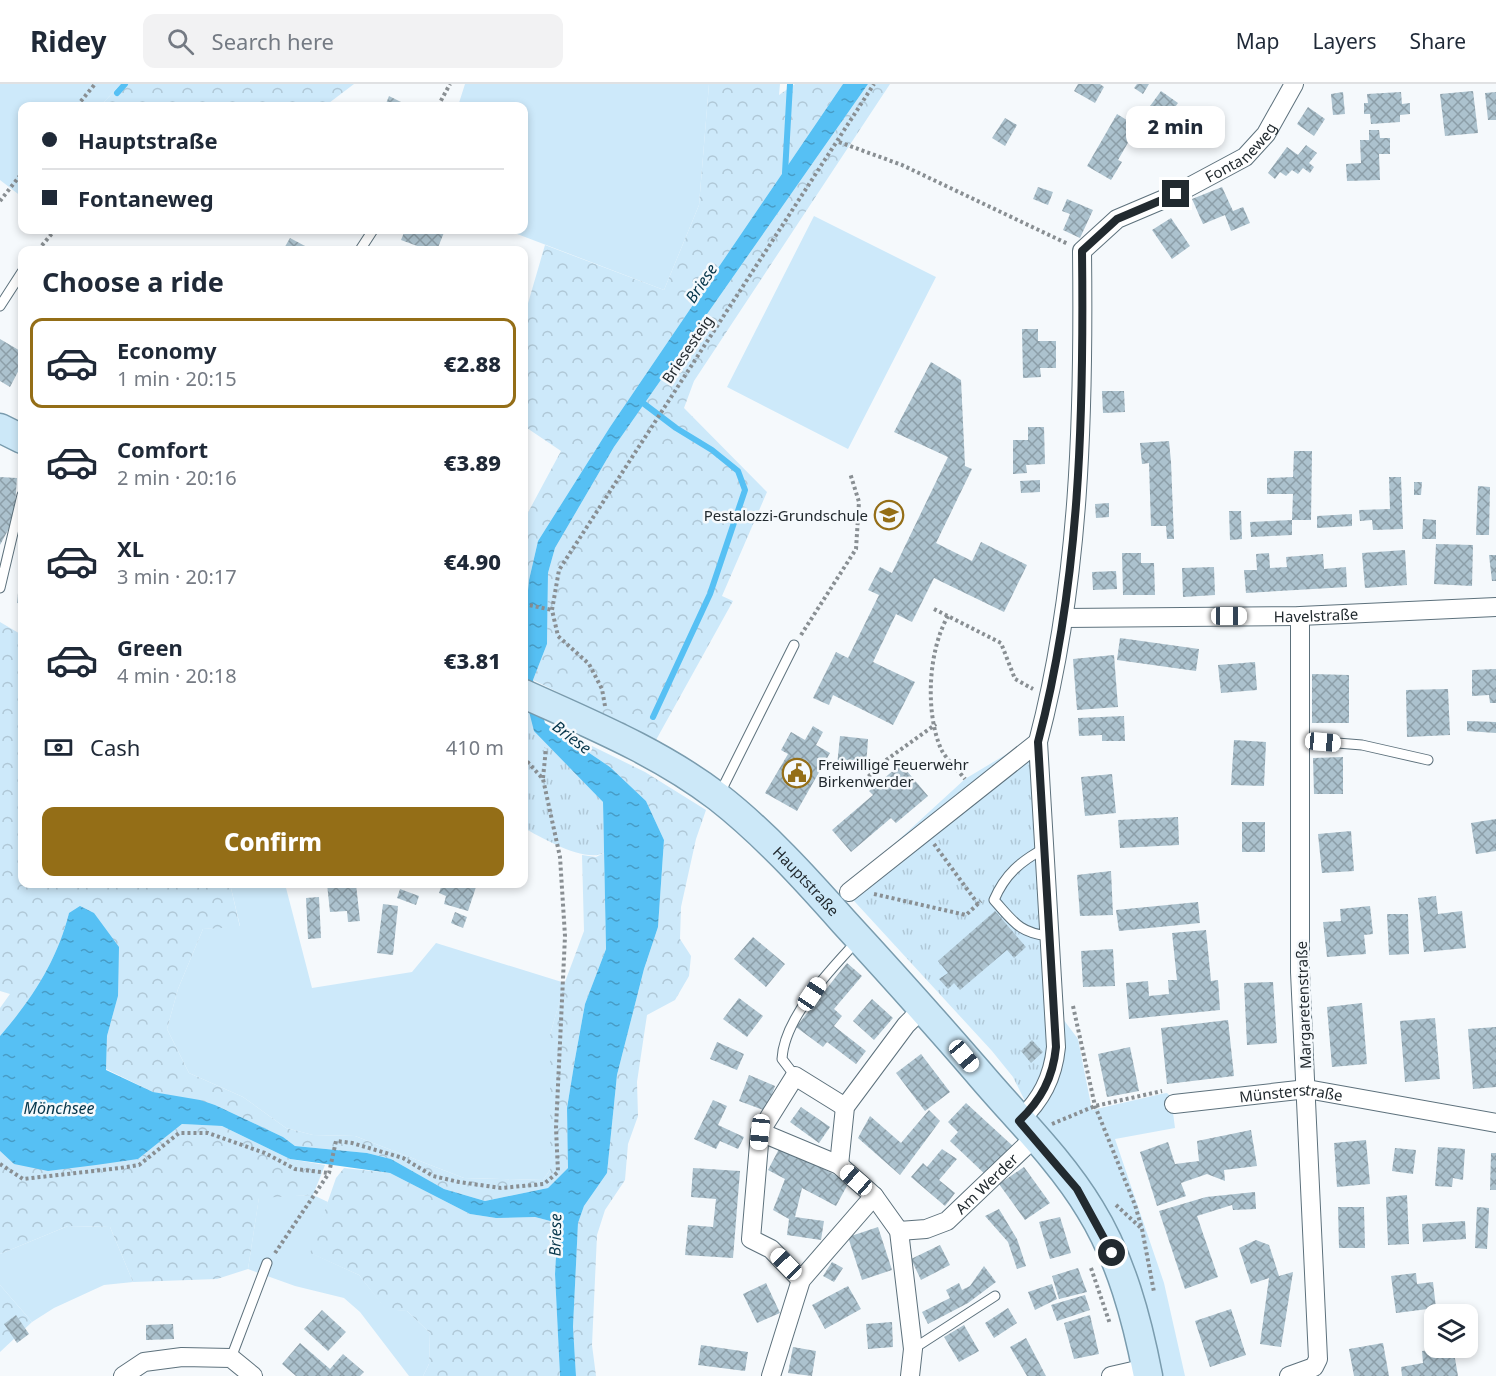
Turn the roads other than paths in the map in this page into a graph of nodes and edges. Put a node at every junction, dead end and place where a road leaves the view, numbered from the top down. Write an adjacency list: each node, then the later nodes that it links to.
1 (1294, 84): 10 (street, Fontaneweg)
2 (18, 278): 3 (lane)
3 (0, 306)
4 (0, 428): 5 (main road)
5 (18, 437)
6 (18, 512): 7 (lane)
7 (0, 588)
8 (1496, 607): 9 (street, Havelstraße)
9 (1300, 616): 10 (street, Havelstraße); 13 (street, Margaretenstraße)
10 (1064, 618): 14 (street)
11 (794, 645): 16 (lane)
12 (533, 698): 16 (main road, Hauptstraße)
13 (1300, 740): 15 (lane); 23 (street, Margaretenstraße)
14 (1038, 742): 17 (street); 18 (street, Hauptstraße)
15 (1428, 760)
16 (718, 797): 20 (main road, Hauptstraße)
17 (1045, 848): 19 (street); 19 (lane)
18 (851, 891)
19 (1049, 936): 27 (street)
20 (860, 939): 21 (main road, Hauptstraße); 22 (lane)
21 (923, 1008): 25 (street); 27 (main road, Hauptstraße)
22 (795, 1076): 25 (street); 28 (street)
23 (1306, 1089): 24 (street, Münsterstraße); 26 (street, Münsterstraße); 43 (street, Margaretenstraße)
24 (1174, 1104)
25 (845, 1107): 29 (street)
26 (1496, 1123)
27 (1033, 1128): 31 (street, Am Werder); 37 (main road, Hauptstraße)
28 (760, 1132): 29 (street); 33 (street)
29 (839, 1165): 30 (street)
30 (874, 1196): 31 (street); 33 (street)
31 (899, 1231): 35 (street)
32 (267, 1263): 36 (lane)
33 (801, 1280): 40 (street)
34 (995, 1296): 35 (lane)
35 (913, 1349): 41 (street)
36 (231, 1358): 38 (street); 39 (street)
37 (1147, 1372): 42 (street)
38 (123, 1376)
39 (253, 1376)
40 (771, 1376)
41 (910, 1376)
42 (1111, 1376)
43 (1289, 1376)

